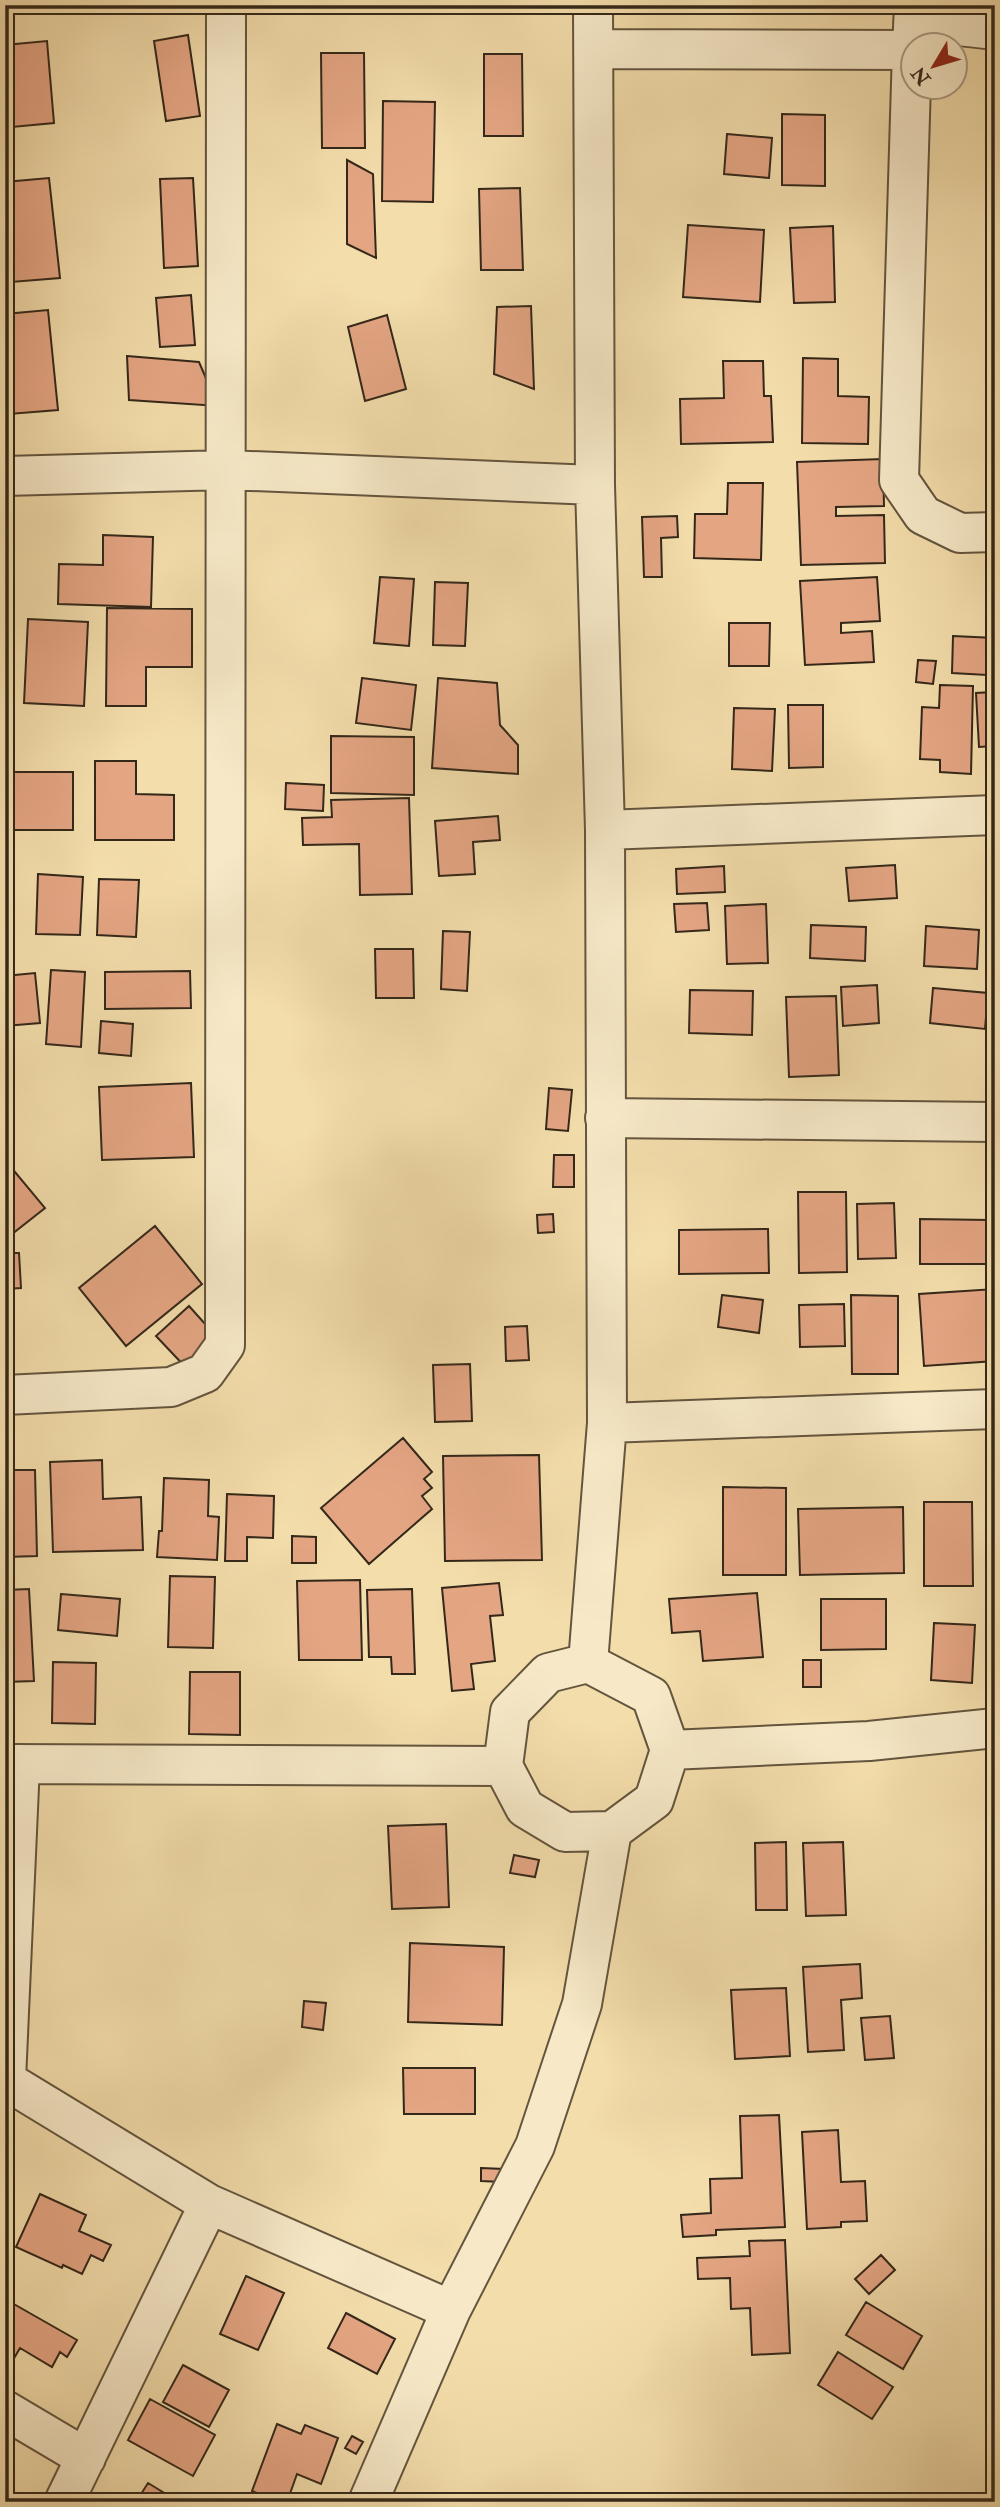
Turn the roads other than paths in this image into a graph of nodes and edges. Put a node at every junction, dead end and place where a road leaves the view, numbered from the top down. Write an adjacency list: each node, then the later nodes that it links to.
1 (226, 5): 6 (street)
2 (593, 5): 5 (street)
3 (913, 26): 4 (street); 5 (street); 9 (street)
4 (995, 30)
5 (594, 49): 8 (street)
6 (227, 470): 7 (street); 8 (street); 14 (street)
7 (5, 476)
8 (595, 485): 11 (street)
9 (995, 532)
10 (995, 815): 11 (street)
11 (605, 830): 12 (street)
12 (605, 1118): 13 (street); 16 (street)
13 (995, 1122)
14 (5, 1395)
15 (995, 1409): 16 (street)
16 (607, 1423): 17 (street)
17 (588, 1663): 19 (street); 21 (street)
18 (995, 1728): 19 (street)
19 (670, 1750): 22 (street)
20 (13, 1764): 21 (street); 23 (street)
21 (503, 1766): 22 (street)
22 (612, 1830): 25 (street)
23 (6, 2080): 24 (street)
24 (209, 2204): 25 (street); 27 (street)
25 (451, 2310): 29 (street)
26 (5, 2410): 27 (street)
27 (86, 2458): 28 (street)
28 (64, 2502)
29 (368, 2502)

